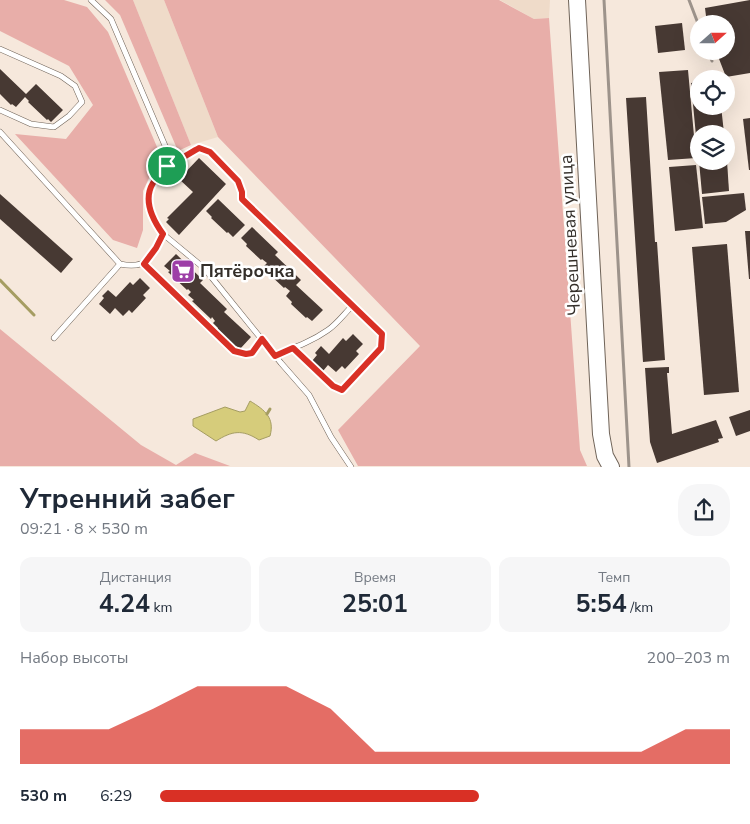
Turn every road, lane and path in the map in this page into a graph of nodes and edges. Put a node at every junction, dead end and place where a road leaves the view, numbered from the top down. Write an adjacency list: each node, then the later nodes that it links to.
1 (91, 0): 6 (lane)
2 (577, 0): 16 (main road, Черешневая улица)
3 (0, 49): 4 (lane)
4 (0, 110)
5 (0, 132): 8 (lane)
6 (167, 166): 7 (lane); 10 (lane)
7 (163, 234): 9 (lane); 12 (lane)
8 (120, 264): 9 (lane); 11 (lane)
9 (144, 264): 12 (lane)
10 (353, 305): 13 (lane); 13 (lane)
11 (54, 338)
12 (262, 339): 14 (lane)
13 (293, 348): 14 (lane)
14 (275, 356): 15 (lane)
15 (351, 466)
16 (611, 466)

